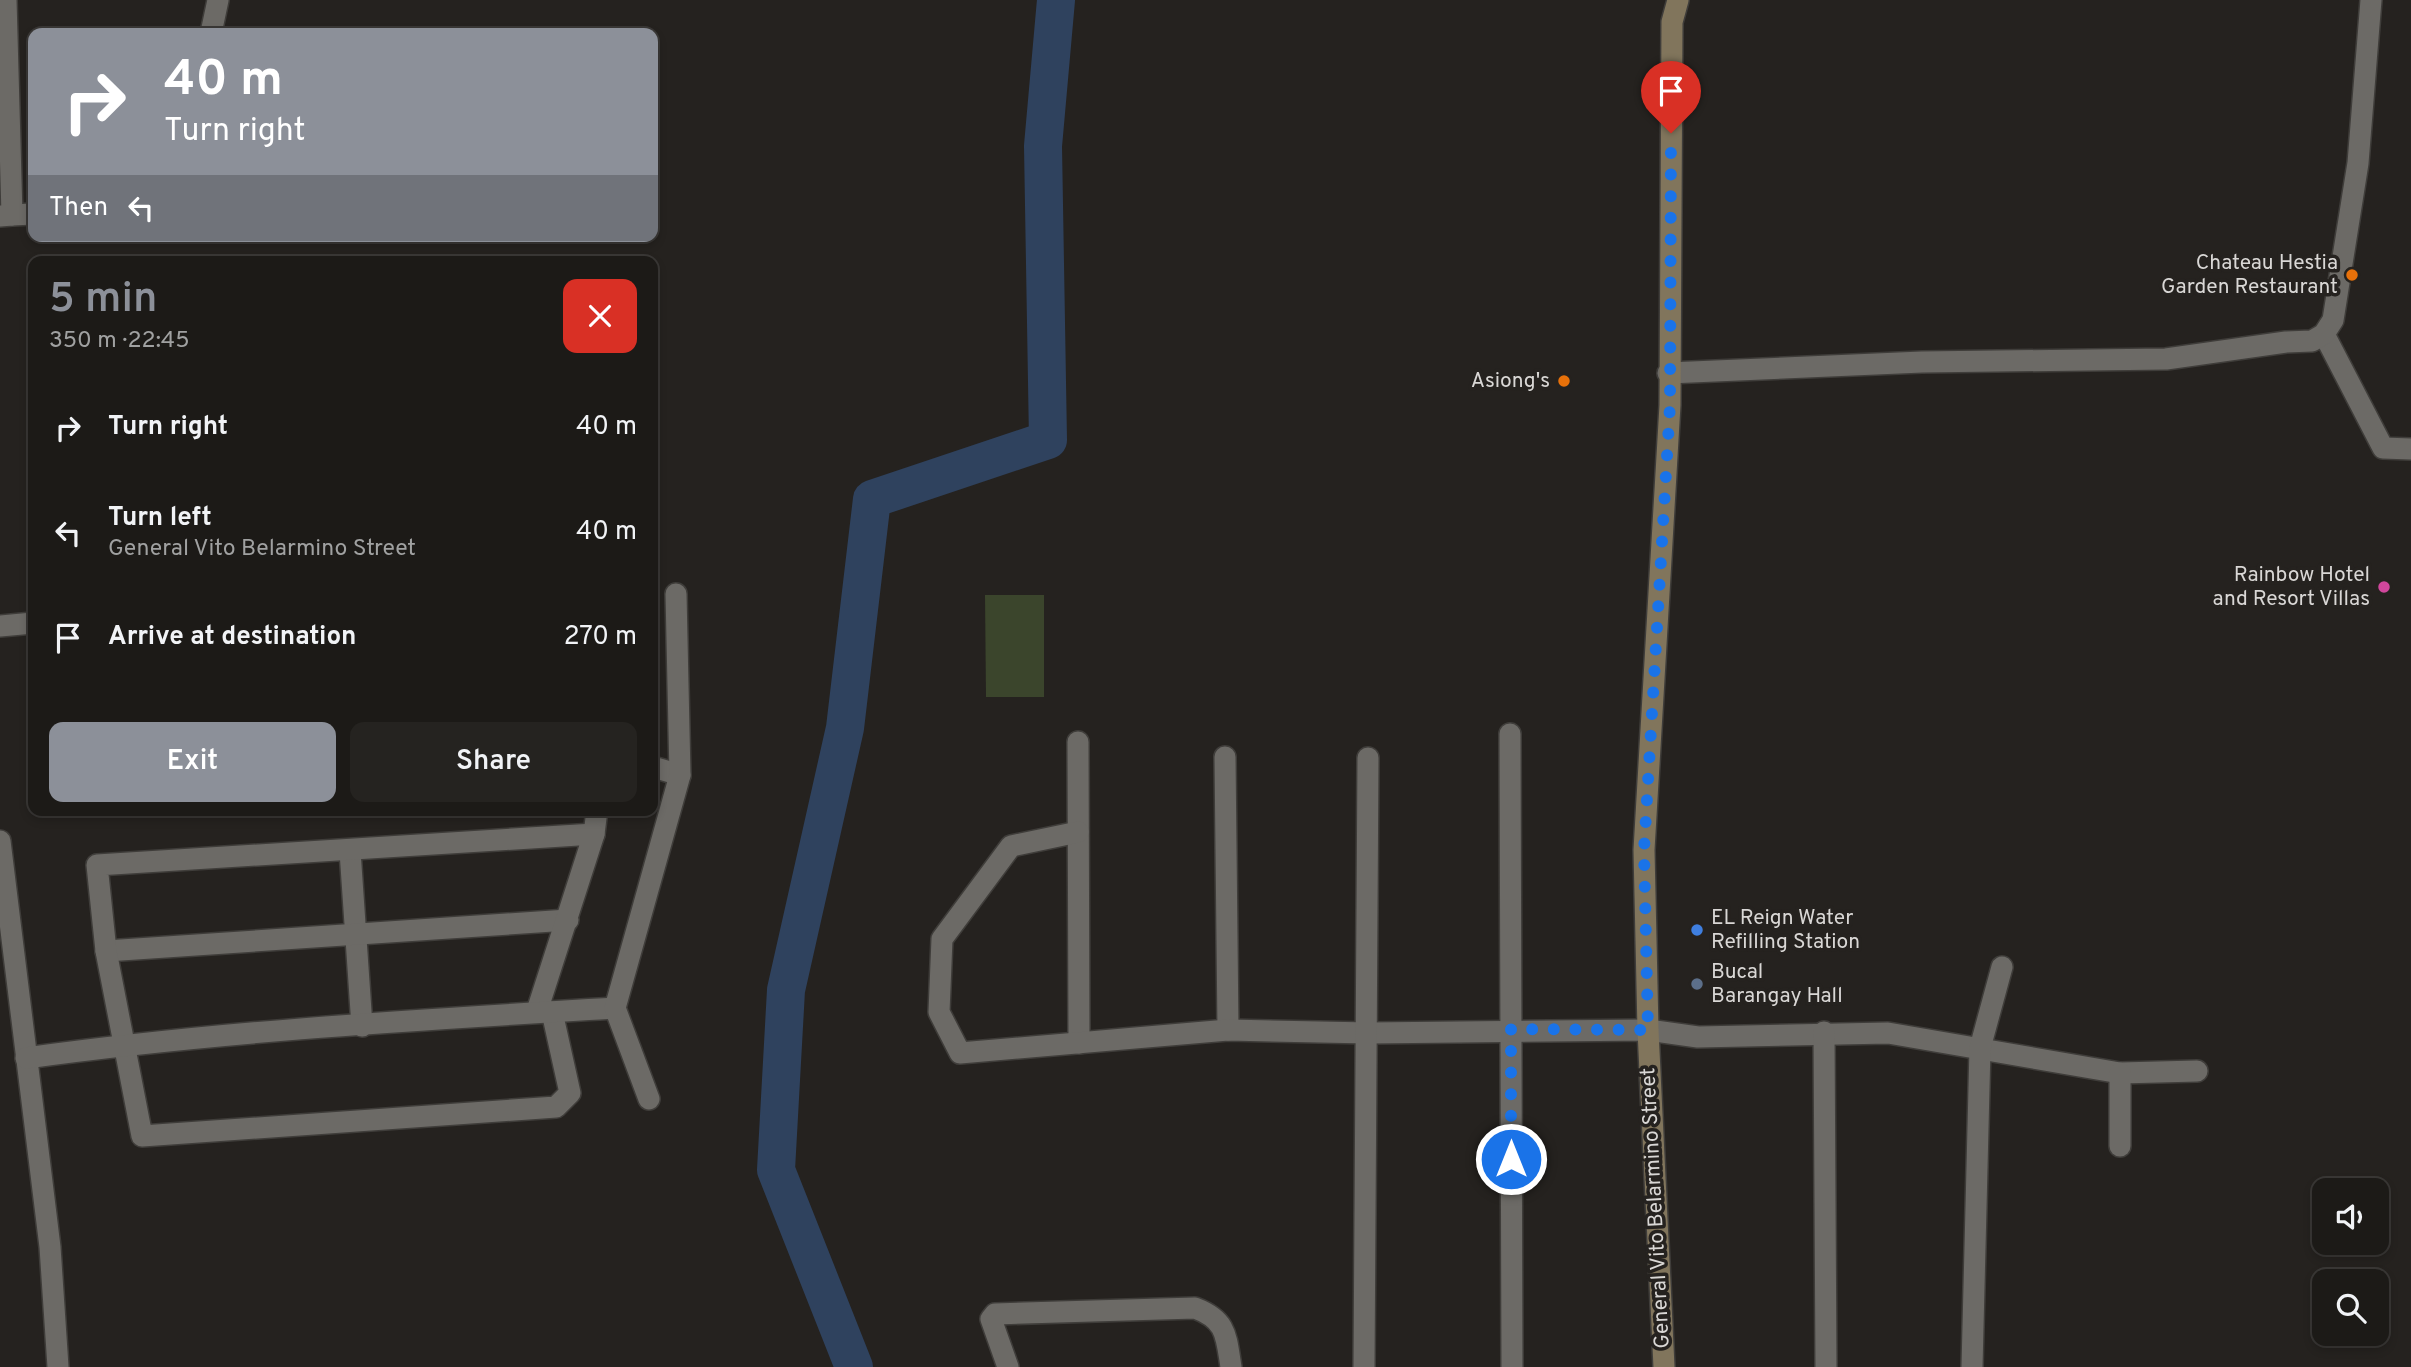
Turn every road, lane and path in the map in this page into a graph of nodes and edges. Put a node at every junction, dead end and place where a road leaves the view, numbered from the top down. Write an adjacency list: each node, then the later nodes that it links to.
1 (5, 0): 6 (street)
2 (218, 0): 5 (street)
3 (1678, 0): 8 (street, General Vito Belarmino Street)
4 (2371, 0): 7 (street)
5 (212, 28)
6 (15, 215)
7 (2325, 334): 8 (street); 9 (street)
8 (1668, 373): 34 (street, General Vito Belarmino Street)
9 (2411, 449)
10 (676, 594): 18 (street)
11 (28, 623): 12 (street)
12 (0, 626)
13 (1510, 734): 32 (street)
14 (1077, 742): 20 (street)
15 (1225, 757): 33 (street)
16 (1368, 758): 36 (street)
17 (658, 768): 18 (street)
18 (680, 775): 29 (street)
19 (596, 816): 21 (street)
20 (1078, 832): 37 (street); 37 (street)
21 (594, 834): 23 (street); 24 (street)
22 (0, 841): 26 (street)
23 (350, 851): 25 (street); 27 (street)
24 (568, 920): 25 (street); 30 (street)
25 (355, 937): 27 (street); 31 (street)
26 (6, 948): 40 (street)
27 (106, 951): 38 (street)
28 (2002, 967): 39 (street)
29 (615, 1008): 30 (street); 43 (street)
30 (545, 1011): 31 (street); 38 (street)
31 (362, 1026): 38 (street)
32 (1511, 1029): 34 (street); 36 (street); 49 (street)
33 (1228, 1030): 36 (street); 37 (street)
34 (1648, 1030): 35 (street); 50 (street, General Vito Belarmino Street)
35 (1824, 1032): 39 (street); 51 (street)
36 (1369, 1033): 48 (street)
37 (1079, 1043)
38 (124, 1044): 40 (street)
39 (1980, 1048): 42 (street); 52 (street)
40 (26, 1058): 45 (street)
41 (2197, 1071): 42 (street)
42 (2120, 1073): 44 (street)
43 (649, 1099)
44 (2120, 1146)
45 (58, 1367)
46 (1008, 1367): 47 (street)
47 (1231, 1367)
48 (1364, 1367)
49 (1512, 1367)
50 (1664, 1367)
51 (1826, 1367)
52 (1972, 1367)

